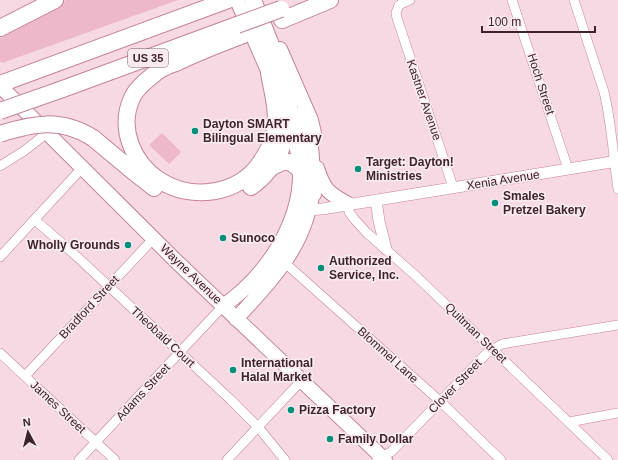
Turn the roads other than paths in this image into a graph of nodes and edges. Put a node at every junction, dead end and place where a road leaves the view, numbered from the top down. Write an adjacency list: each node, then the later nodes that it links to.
1 (55, 0): 11 (highway)
2 (230, 0): 13 (highway); 15 (main road)
3 (253, 0): 18 (highway)
4 (256, 0): 23 (main road)
5 (306, 0): 10 (highway, US 35)
6 (330, 0): 10 (highway)
7 (410, 0): 29 (street, Kastner Avenue)
8 (512, 0): 27 (street, Hoch Street)
9 (574, 0): 22 (street)
10 (282, 14): 12 (highway, US 35, bridge)
11 (0, 28)
12 (240, 30): 17 (highway, US 35, bridge); 19 (highway)
13 (35, 66): 14 (highway); 16 (highway)
14 (0, 72)
15 (269, 73): 18 (main road); 19 (highway)
16 (0, 84): 20 (main road, Wayne Avenue)
17 (0, 111)
18 (288, 118): 19 (highway); 25 (highway); 28 (main road); 31 (highway)
19 (275, 128)
20 (47, 132): 24 (street); 26 (main road, Wayne Avenue)
21 (0, 134): 25 (highway, bridge)
22 (616, 161): 27 (street, Xenia Avenue); 30 (street)
23 (316, 163): 31 (main road); 33 (main road)
24 (0, 166)
25 (272, 167): 28 (highway)
26 (82, 168): 36 (street); 37 (main road, Wayne Avenue)
27 (568, 169): 29 (street, Xenia Avenue)
28 (300, 170): 35 (main road)
29 (453, 187): 32 (street, Xenia Avenue)
30 (618, 189)
31 (313, 194): 34 (main road)
32 (376, 200): 33 (street, Xenia Avenue); 38 (street)
33 (348, 204): 34 (street, Xenia Avenue); 38 (street, Quitman Street)
34 (309, 210): 35 (street, Xenia Avenue); 41 (main road)
35 (294, 211): 40 (main road)
36 (35, 220): 39 (street); 42 (street, Theobald Court)
37 (154, 238): 42 (street, Bradford Street); 43 (main road, Wayne Avenue)
38 (386, 249): 46 (street, Quitman Street)
39 (0, 257)
40 (269, 260): 41 (street); 43 (main road)
41 (285, 263): 44 (main road); 51 (street, Blommel Lane)
42 (108, 286): 48 (street, Theobald Court); 49 (street, Bradford Street)
43 (223, 306): 44 (main road, Wayne Avenue); 48 (street, Adams Street)
44 (236, 319): 50 (main road, Wayne Avenue)
45 (618, 325): 46 (street, Clover Street)
46 (492, 350): 51 (street, Clover Street); 53 (street, Quitman Street)
47 (0, 353): 49 (street, James Street)
48 (179, 353): 54 (street, Theobald Court); 55 (street, Adams Street)
49 (24, 376): 55 (street, James Street)
50 (302, 380): 54 (street); 56 (main road, Wayne Avenue)
51 (441, 402): 56 (street, Clover Street); 61 (street, Blommel Lane)
52 (618, 413): 53 (street)
53 (569, 422): 62 (street, Quitman Street)
54 (258, 427): 59 (street); 60 (street, Theobald Court)
55 (95, 442): 57 (street, Adams Street); 58 (street, James Street)
56 (380, 459)
57 (78, 460)
58 (115, 460)
59 (227, 460)
60 (285, 460)
61 (501, 460)
62 (608, 460)

